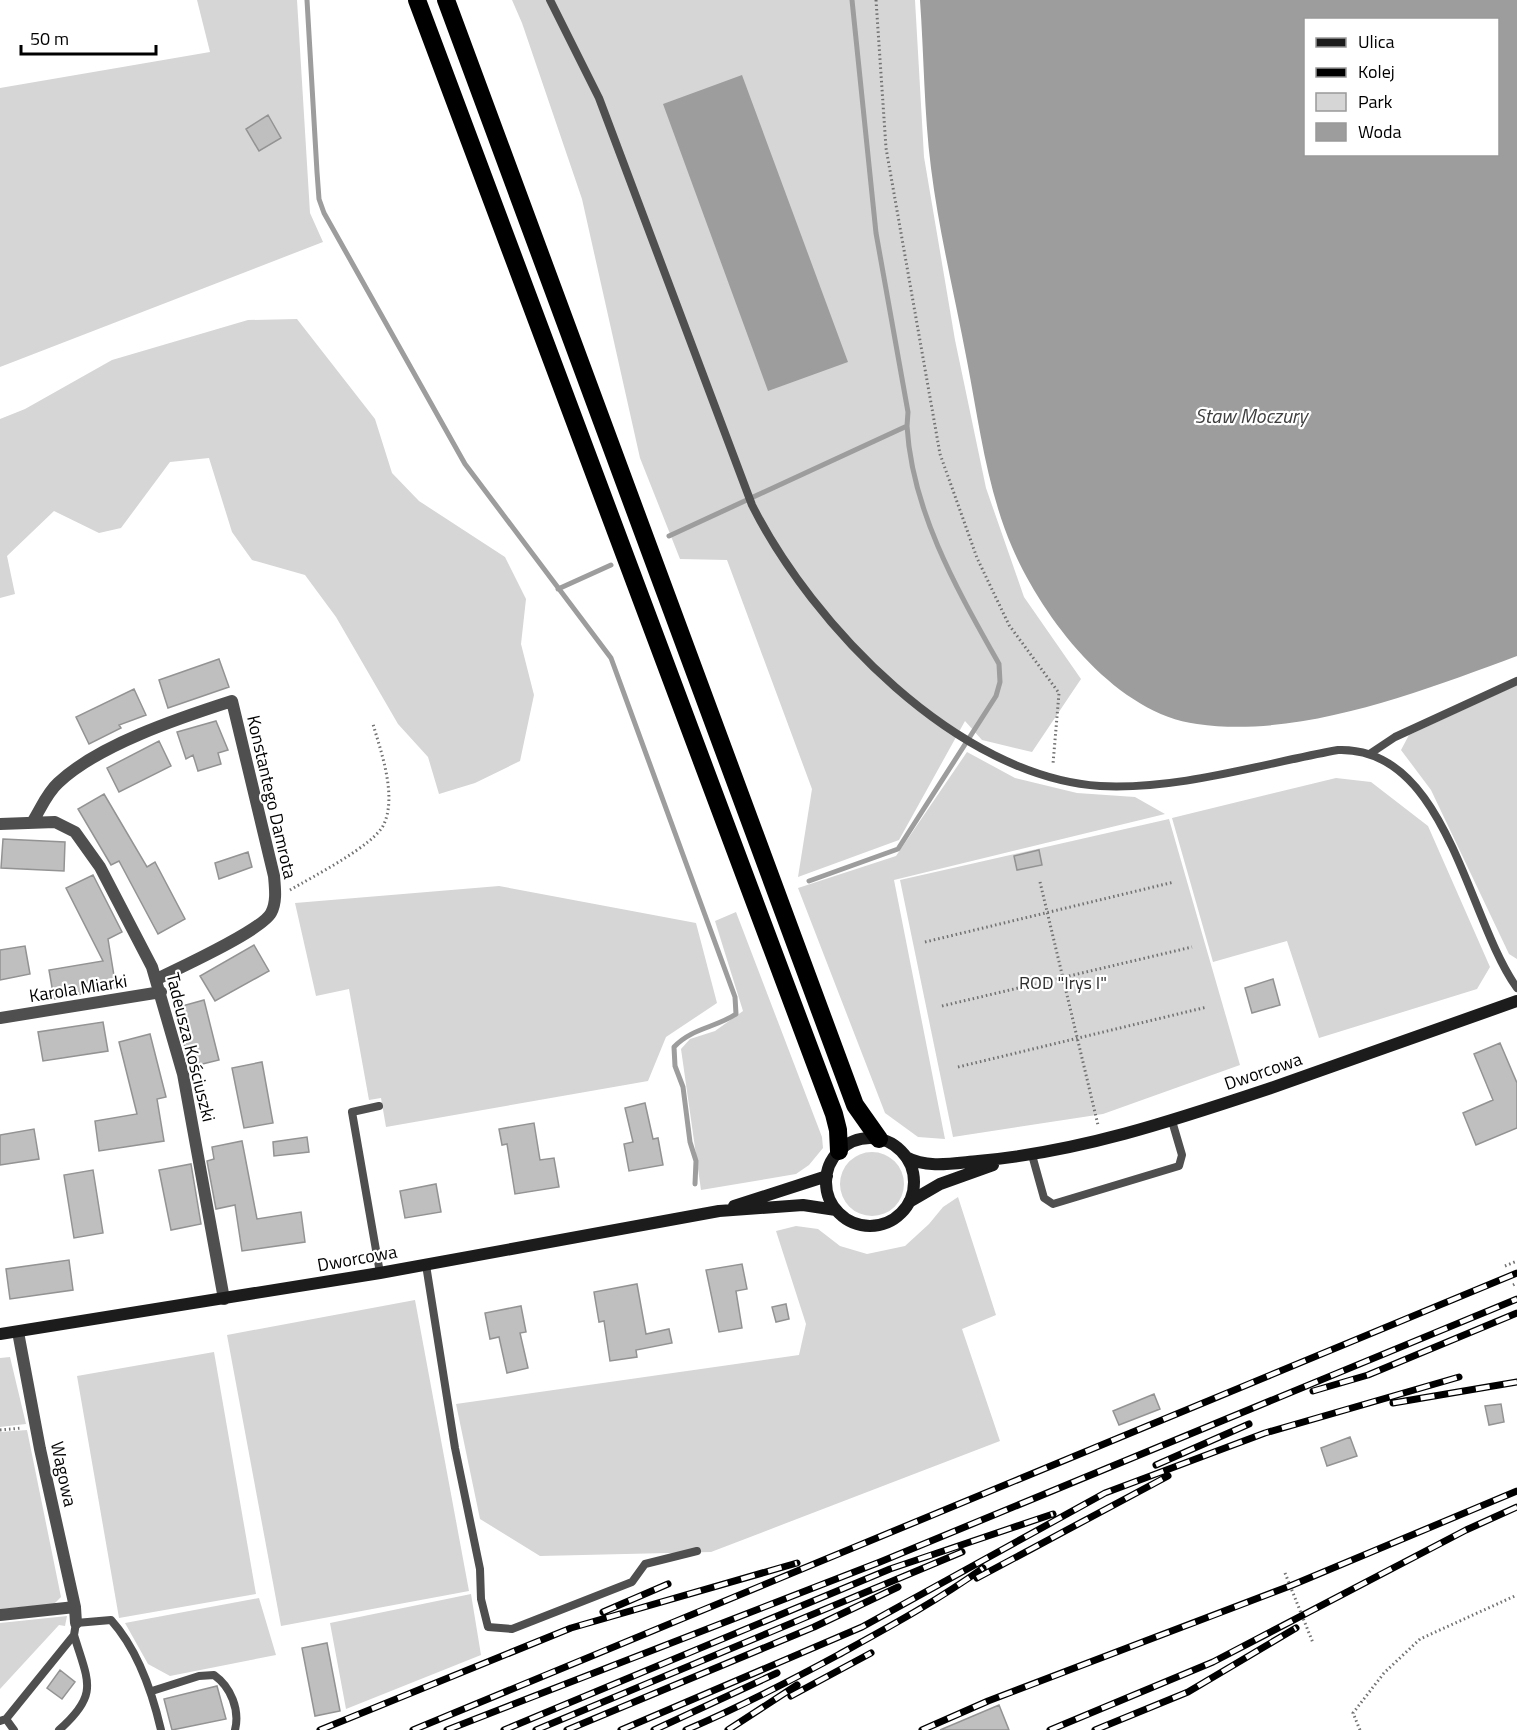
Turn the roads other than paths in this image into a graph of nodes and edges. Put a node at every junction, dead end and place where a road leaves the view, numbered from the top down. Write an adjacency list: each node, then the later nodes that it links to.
1 (417, 0): 16 (highway)
2 (446, 0): 15 (highway)
3 (550, 0): 5 (lane)
4 (1517, 681): 5 (lane)
5 (1371, 753): 9 (lane)
6 (33, 821): 7 (street, Tadeusza Kościuszki); 8 (street, Tadeusza Kościuszki); 8 (street, Konstantego Damrota)
7 (0, 824)
8 (158, 979): 10 (street, Tadeusza Kościuszki)
9 (1517, 988)
10 (161, 992): 12 (street, Karola Miarki); 26 (street, Tadeusza Kościuszki)
11 (1517, 1001): 14 (main road, Dworcowa)
12 (0, 1018)
13 (379, 1106): 25 (lane)
14 (1172, 1121): 17 (main road, Dworcowa); 17 (lane)
15 (879, 1139): 16 (main road); 18 (main road)
16 (839, 1151): 20 (main road)
17 (1032, 1155): 19 (main road, Dworcowa)
18 (906, 1157): 19 (main road, Dworcowa); 21 (main road)
19 (1016, 1158): 21 (main road, Dworcowa)
20 (827, 1176): 22 (main road); 23 (main road, Dworcowa)
21 (909, 1202): 22 (main road)
22 (836, 1210): 23 (main road, Dworcowa)
23 (719, 1211): 24 (main road, Dworcowa)
24 (426, 1265): 25 (main road, Dworcowa); 29 (lane)
25 (380, 1273): 26 (main road, Dworcowa)
26 (224, 1299): 27 (main road, Dworcowa)
27 (18, 1332): 28 (main road, Dworcowa); 30 (street, Wagowa)
28 (0, 1334)
29 (697, 1551)
30 (75, 1607): 31 (street); 32 (street, Wagowa)
31 (0, 1615)
32 (75, 1629): 33 (lane); 34 (lane); 36 (lane)
33 (152, 1691): 37 (lane); 38 (lane)
34 (3, 1720): 35 (lane)
35 (14, 1730)
36 (59, 1730)
37 (161, 1730)
38 (235, 1730)

